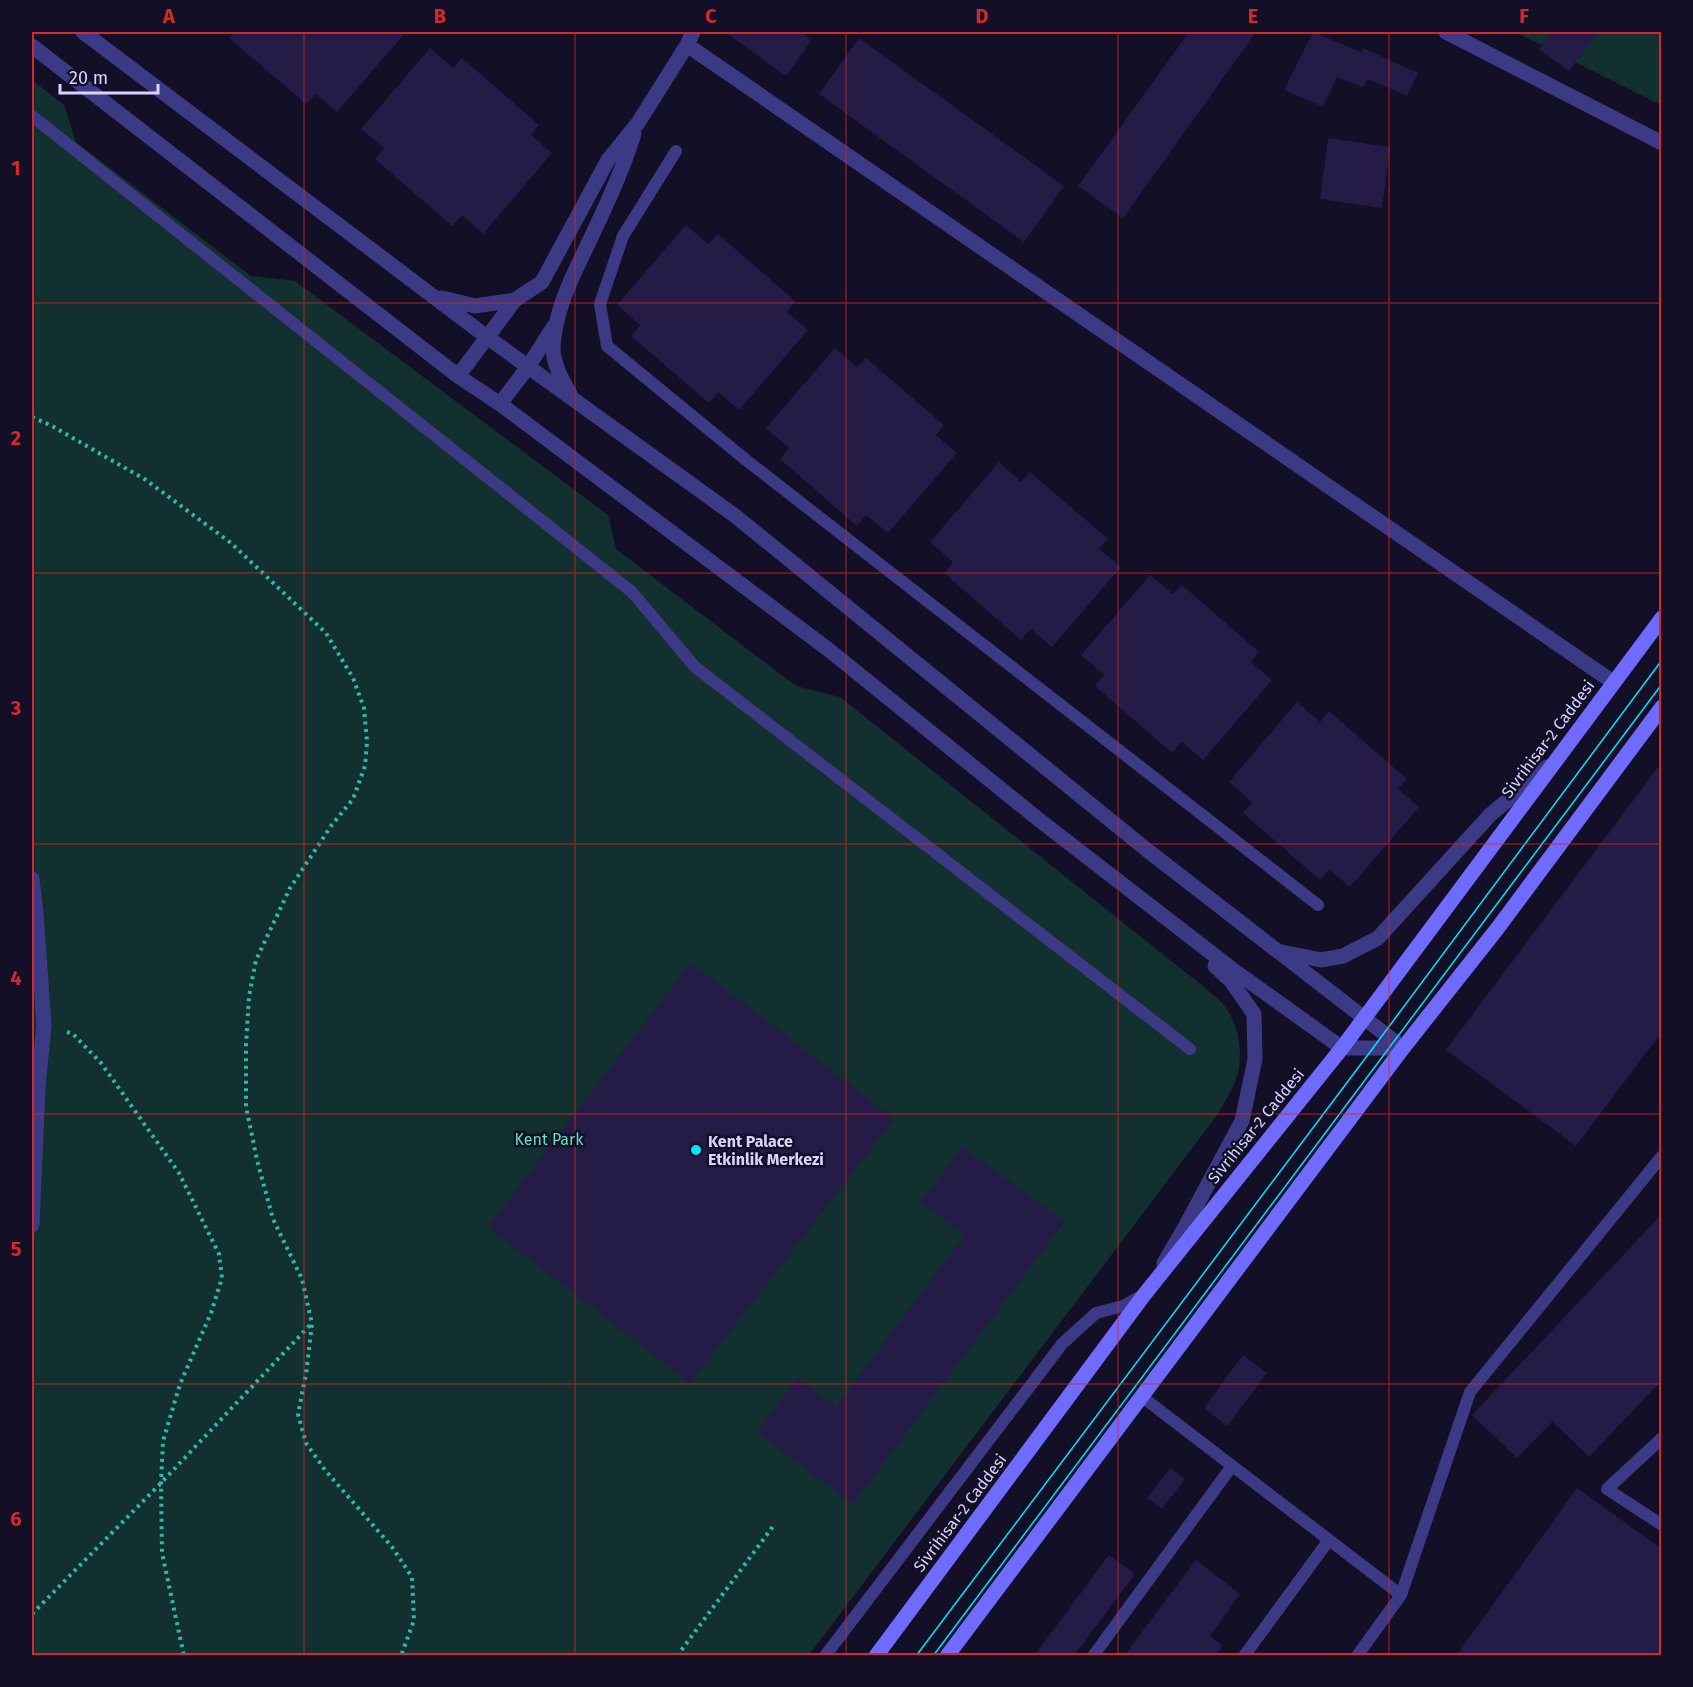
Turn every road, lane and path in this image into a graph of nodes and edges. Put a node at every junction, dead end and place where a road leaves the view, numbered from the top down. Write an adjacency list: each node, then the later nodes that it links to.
1 (83, 32): 9 (street)
2 (1446, 32): 7 (street)
3 (690, 38): 6 (street); 19 (street)
4 (32, 46): 14 (street)
5 (32, 116): 30 (lane)
6 (638, 123): 10 (street); 11 (street)
7 (1662, 143)
8 (676, 151): 23 (lane)
9 (428, 293): 10 (street); 12 (street)
10 (515, 300): 12 (street)
11 (557, 321): 13 (street); 15 (street)
12 (487, 338): 13 (street); 14 (street)
13 (528, 367): 15 (street); 16 (street)
14 (458, 376): 16 (street)
15 (573, 400): 25 (street)
16 (500, 404): 24 (street)
17 (32, 417): 34 (path)
18 (1662, 618): 19 (main road, Sivrihisar-2 Caddesi)
19 (1613, 682): 21 (main road, Sivrihisar-2 Caddesi)
20 (1662, 706): 29 (main road)
21 (1554, 761): 25 (street); 26 (main road, Sivrihisar-2 Caddesi)
22 (32, 879): 27 (street)
23 (1318, 905)
24 (1175, 925): 28 (street); 33 (street)
25 (1278, 952): 26 (street)
26 (1364, 1017): 28 (main road, Sivrihisar-2 Caddesi); 29 (street)
27 (44, 1025): 32 (street); 38 (path)
28 (1342, 1048): 29 (street); 33 (main road, Sivrihisar-2 Caddesi)
29 (1403, 1048): 35 (main road)
30 (1190, 1049)
31 (1662, 1156): 42 (lane)
32 (32, 1226)
33 (1144, 1295): 47 (lane); 48 (main road, Sivrihisar-2 Caddesi)
34 (312, 1323): 38 (path); 45 (path)
35 (1141, 1396): 37 (lane); 49 (main road)
36 (1662, 1438): 40 (lane)
37 (1232, 1466): 41 (lane); 50 (lane)
38 (161, 1483): 43 (path); 44 (path)
39 (774, 1525): 46 (path)
40 (1662, 1525)
41 (1329, 1540): 42 (lane); 51 (lane)
42 (1401, 1595): 52 (lane)
43 (32, 1614)
44 (183, 1656)
45 (401, 1656)
46 (677, 1656)
47 (825, 1656)
48 (876, 1656)
49 (946, 1656)
50 (1093, 1656)
51 (1244, 1656)
52 (1357, 1656)

